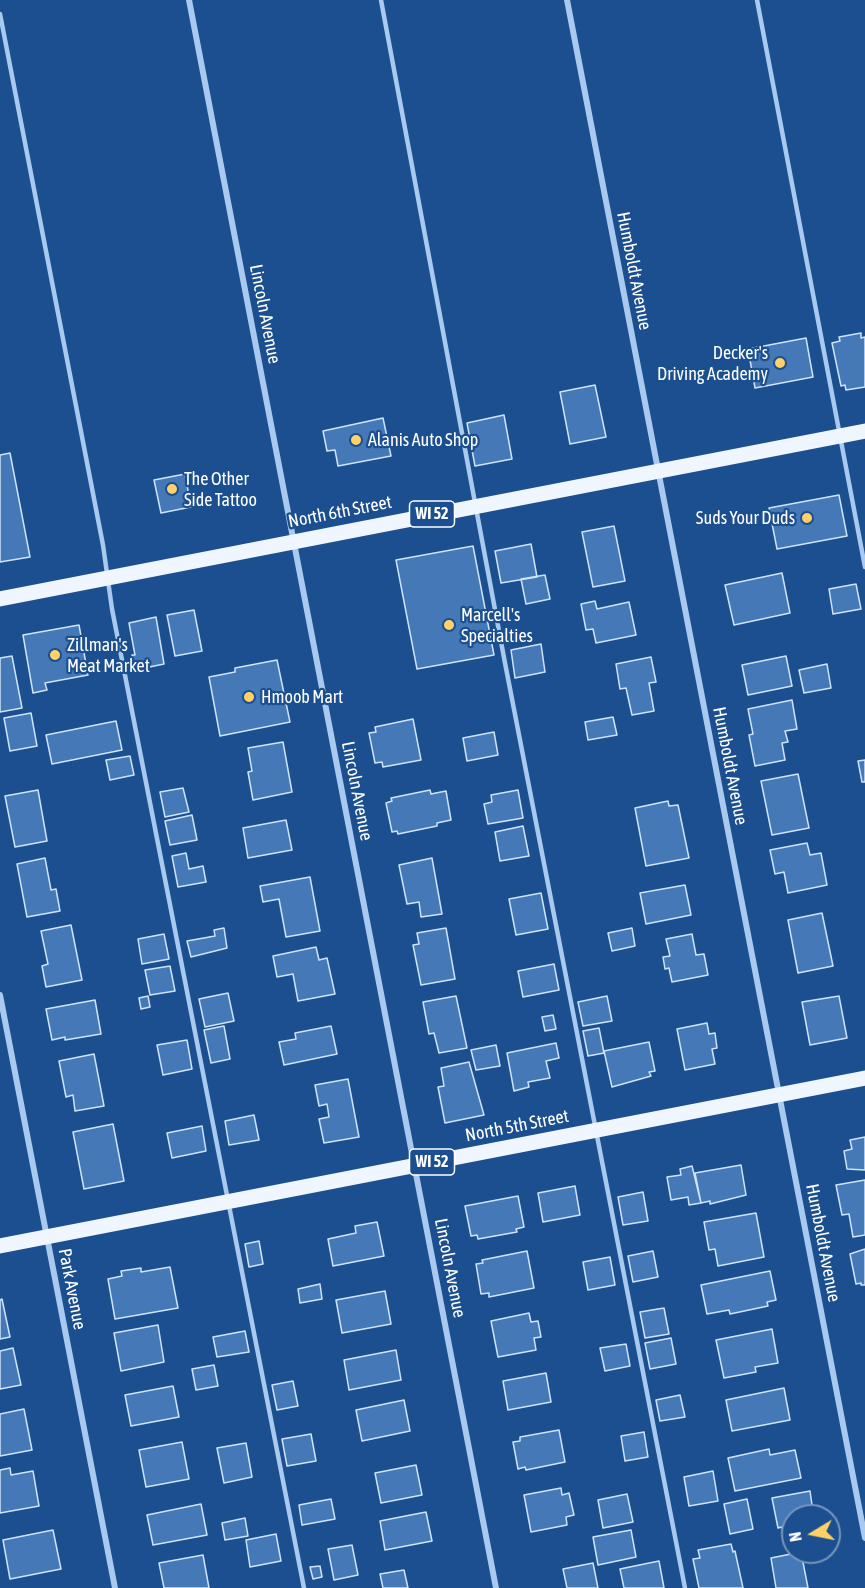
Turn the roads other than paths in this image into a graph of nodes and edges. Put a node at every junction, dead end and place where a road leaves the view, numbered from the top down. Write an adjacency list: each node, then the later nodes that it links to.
1 (189, 0): 10 (street, Lincoln Avenue)
2 (381, 0): 9 (lane)
3 (567, 0): 8 (street, Humboldt Avenue)
4 (758, 0): 7 (lane)
5 (0, 14): 12 (lane)
6 (865, 431): 7 (main road, North 6th Street / WI 52)
7 (840, 436): 8 (main road, North 6th Street / WI 52); 11 (lane)
8 (658, 470): 9 (main road, North 6th Street / WI 52); 16 (street, Humboldt Avenue)
9 (476, 506): 10 (main road, North 6th Street / WI 52); 17 (lane)
10 (294, 541): 12 (main road, North 6th Street / WI 52); 18 (street, Lincoln Avenue)
11 (865, 567)
12 (108, 578): 13 (main road, North 6th Street / WI 52); 19 (lane)
13 (0, 598)
14 (0, 995): 20 (street, Park Avenue)
15 (865, 1078): 16 (main road, North 5th Street / WI 52)
16 (779, 1095): 17 (main road, North 5th Street / WI 52); 22 (street, Humboldt Avenue)
17 (595, 1131): 18 (main road, North 5th Street / WI 52); 26 (lane)
18 (415, 1166): 19 (main road, North 5th Street / WI 52); 25 (street, Lincoln Avenue)
19 (229, 1202): 20 (main road, North 5th Street / WI 52); 24 (lane)
20 (47, 1237): 21 (main road, North 5th Street / WI 52); 23 (street, Park Avenue)
21 (0, 1246)
22 (865, 1538)
23 (115, 1588)
24 (304, 1588)
25 (496, 1588)
26 (685, 1588)

